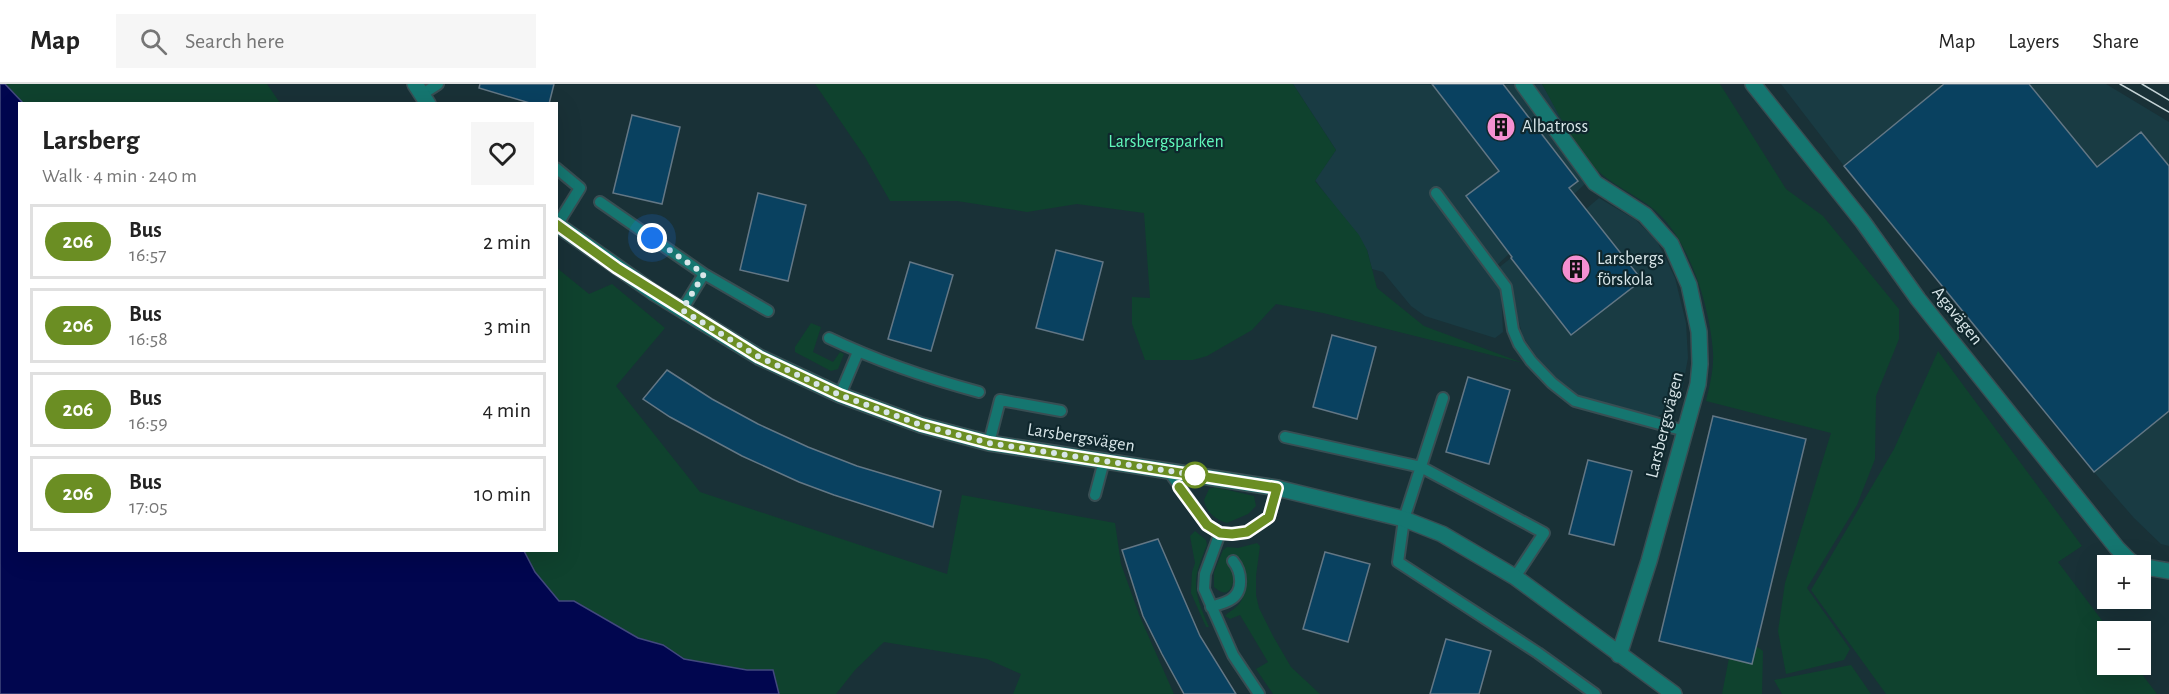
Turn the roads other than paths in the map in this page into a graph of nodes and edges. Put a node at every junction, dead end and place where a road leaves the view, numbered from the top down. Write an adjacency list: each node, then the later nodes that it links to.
1 (438, 84): 4 (lane)
2 (1523, 84): 19 (street, Larsbergsvägen)
3 (1752, 84): 29 (street, Agavägen)
4 (421, 94)
5 (558, 170): 8 (lane, Larsbergsvägen)
6 (1436, 194): 19 (lane)
7 (600, 202): 10 (lane)
8 (558, 222)
9 (558, 225): 11 (street, Larsbergsvägen)
10 (704, 274): 11 (lane); 12 (lane)
11 (682, 310): 16 (street, Larsbergsvägen)
12 (768, 311)
13 (829, 338): 14 (lane)
14 (858, 352): 15 (lane); 16 (lane)
15 (978, 392)
16 (840, 395): 21 (street, Larsbergsvägen)
17 (1443, 398): 23 (lane)
18 (1061, 411): 21 (lane, Larsbergsvägen)
19 (1685, 431): 35 (street, Larsbergsvägen)
20 (1285, 437): 23 (lane)
21 (989, 443): 22 (street, Larsbergsvägen)
22 (1104, 461): 24 (street, Larsbergsvägen); 26 (lane)
23 (1421, 467): 27 (lane); 33 (lane)
24 (1167, 470): 25 (street, Larsbergsvägen); 28 (lane)
25 (1277, 488): 27 (street, Larsbergsvägen); 28 (lane)
26 (1095, 495)
27 (1404, 519): 33 (street, Larsbergsvägen); 37 (lane)
28 (1220, 533): 34 (lane)
29 (2124, 555)
30 (1233, 561): 34 (lane)
31 (2151, 568): 32 (street, Agavägen)
32 (2169, 571)
33 (1515, 578): 35 (street, Larsbergsvägen)
34 (1211, 607): 36 (lane)
35 (1619, 655): 38 (street, Larsbergsvägen)
36 (1258, 694)
37 (1595, 694)
38 (1674, 694)

